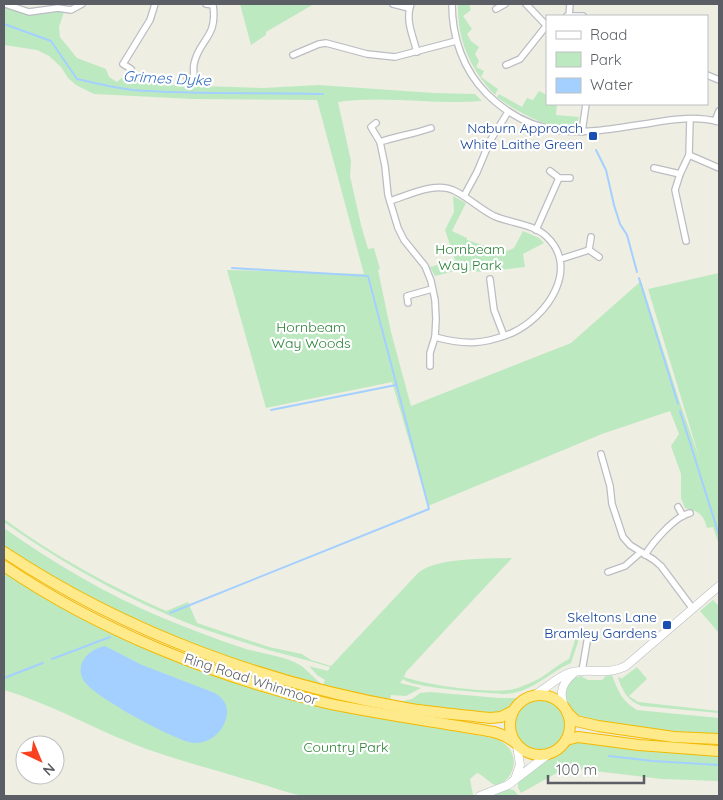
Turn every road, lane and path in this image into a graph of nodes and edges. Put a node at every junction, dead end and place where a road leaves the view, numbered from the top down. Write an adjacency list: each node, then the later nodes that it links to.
1 (5, 4): 2 (street)
2 (82, 4)
3 (155, 4): 17 (street)
4 (206, 4): 5 (street)
5 (214, 4): 19 (street)
6 (393, 4): 10 (street)
7 (452, 4): 13 (street)
8 (505, 4): 11 (street)
9 (526, 4): 12 (street)
10 (410, 6): 14 (street)
11 (496, 9)
12 (546, 25): 16 (street)
13 (456, 41): 14 (street); 23 (street)
14 (418, 52): 15 (street)
15 (293, 55)
16 (506, 65)
17 (131, 69)
18 (187, 80): 19 (street)
19 (194, 80): 20 (street)
20 (202, 81)
21 (586, 105): 28 (street)
22 (719, 111): 25 (street)
23 (508, 112): 28 (street); 37 (street)
24 (690, 119): 25 (street); 28 (street); 30 (street)
25 (717, 122)
26 (376, 123): 29 (street)
27 (431, 128): 29 (street)
28 (582, 132)
29 (380, 142): 38 (street)
30 (690, 155): 32 (street); 34 (street)
31 (654, 168): 34 (street)
32 (719, 168)
33 (550, 171): 35 (street)
34 (680, 174): 41 (street)
35 (559, 178): 36 (street); 39 (street)
36 (570, 178)
37 (464, 196): 38 (street); 39 (street)
38 (390, 201): 46 (street)
39 (536, 230): 44 (street)
40 (591, 237): 42 (street)
41 (686, 241)
42 (589, 250): 43 (street); 44 (street)
43 (598, 257)
44 (561, 259): 48 (street)
45 (490, 279): 48 (street)
46 (432, 289): 47 (street); 49 (street)
47 (408, 303)
48 (504, 336): 49 (street)
49 (434, 337): 50 (street)
50 (430, 366)
51 (602, 454): 56 (street)
52 (678, 508): 54 (street)
53 (690, 513): 54 (street)
54 (683, 516): 56 (street)
55 (4, 552): 65 (highway, Ring Road Whinmoor)
56 (643, 553): 58 (street); 60 (street)
57 (4, 566): 65 (highway, Ring Road Whinmoor)
58 (608, 572)
59 (719, 586): 60 (street)
60 (693, 609): 62 (street)
61 (588, 636): 62 (street)
62 (580, 671): 63 (street); 64 (street)
63 (533, 696): 64 (highway); 66 (highway)
64 (565, 709): 67 (highway); 68 (highway)
65 (388, 710): 66 (highway, Ring Road Whinmoor); 69 (highway, Ring Road Whinmoor)
66 (513, 711): 69 (highway)
67 (719, 739)
68 (566, 740): 70 (highway); 71 (highway)
69 (516, 744): 71 (highway); 72 (street)
70 (719, 751)
71 (550, 753): 72 (street)
72 (514, 780): 73 (street)
73 (480, 796)

